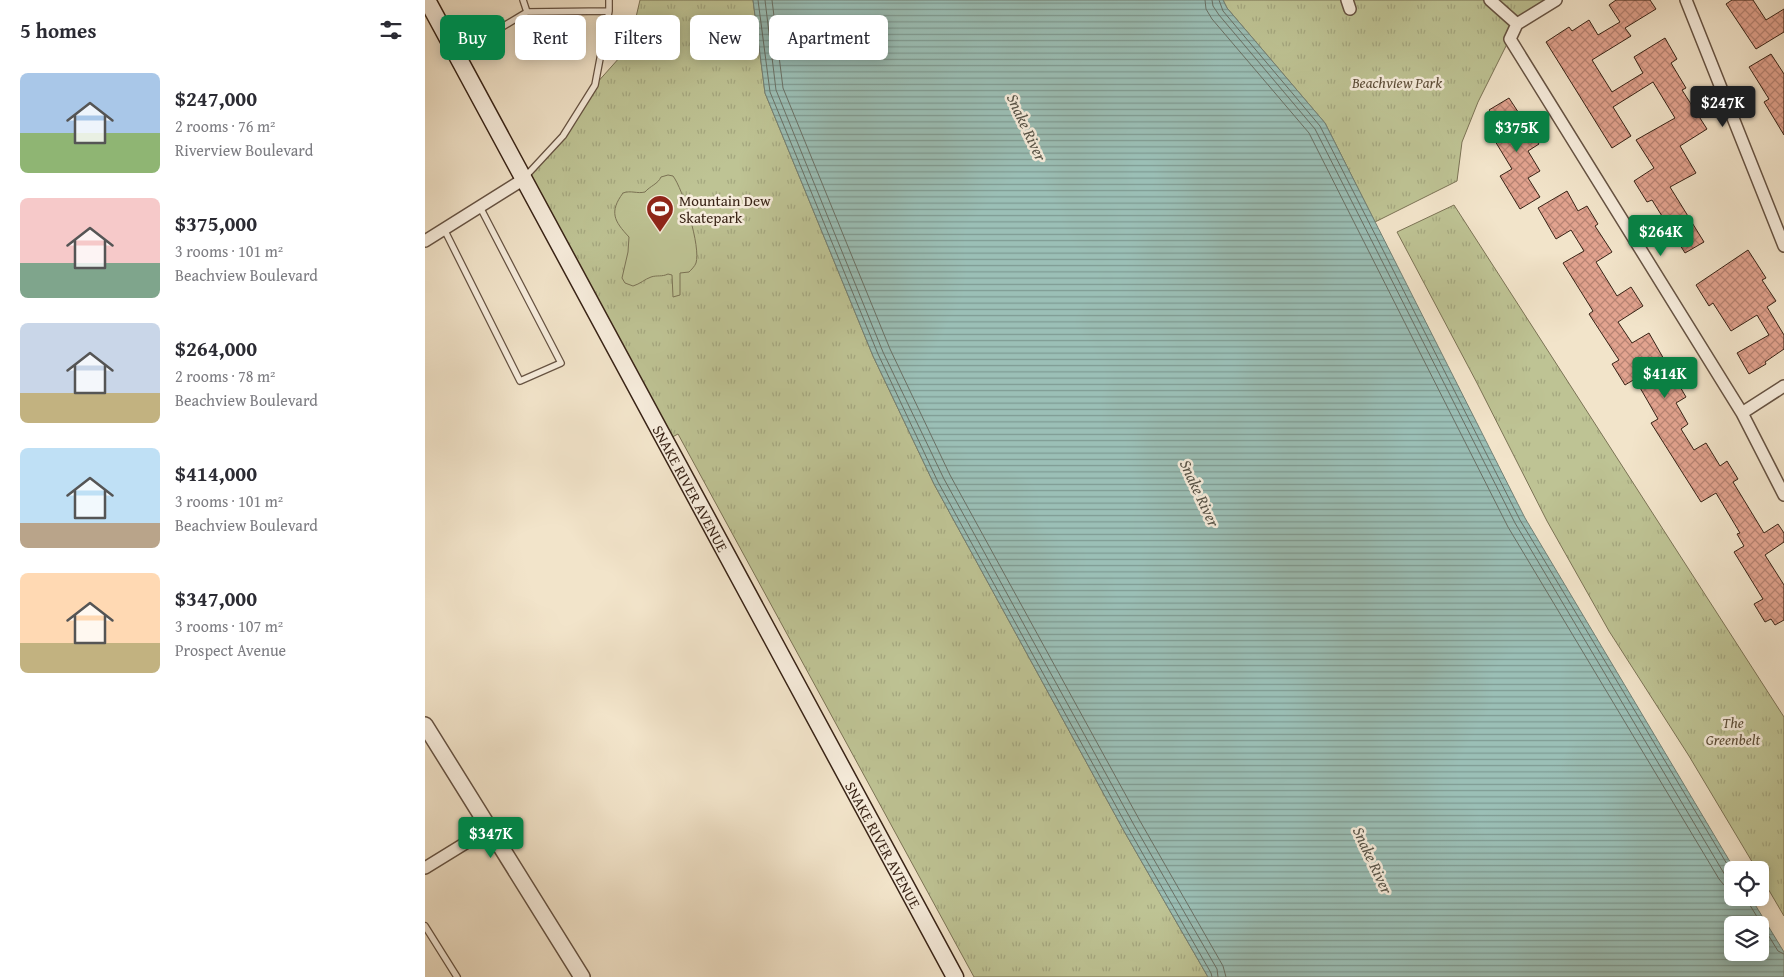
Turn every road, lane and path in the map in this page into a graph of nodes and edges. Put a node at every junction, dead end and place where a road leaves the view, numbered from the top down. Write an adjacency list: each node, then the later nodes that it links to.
1 (427, 0): 10 (main road, SNAKE RIVER AVENUE)
2 (523, 0): 8 (lane)
3 (609, 0): 7 (lane)
4 (1491, 0): 9 (street)
5 (1556, 0): 9 (street)
6 (1686, 0): 17 (street)
7 (609, 11): 8 (lane); 13 (lane)
8 (527, 12): 11 (lane)
9 (1517, 24): 19 (street)
10 (440, 25)
11 (505, 25)
12 (459, 60): 13 (main road, SNAKE RIVER AVENUE)
13 (524, 179): 14 (street); 27 (main road, SNAKE RIVER AVENUE)
14 (480, 207): 15 (street); 15 (lane)
15 (444, 230): 16 (street)
16 (425, 241)
17 (1784, 246)
18 (1784, 386): 19 (street)
19 (1741, 413): 20 (street)
20 (1784, 495)
21 (425, 725): 22 (street)
22 (490, 828): 23 (street); 26 (street)
23 (425, 868)
24 (425, 926): 25 (lane)
25 (457, 977)
26 (582, 977)
27 (955, 977)

